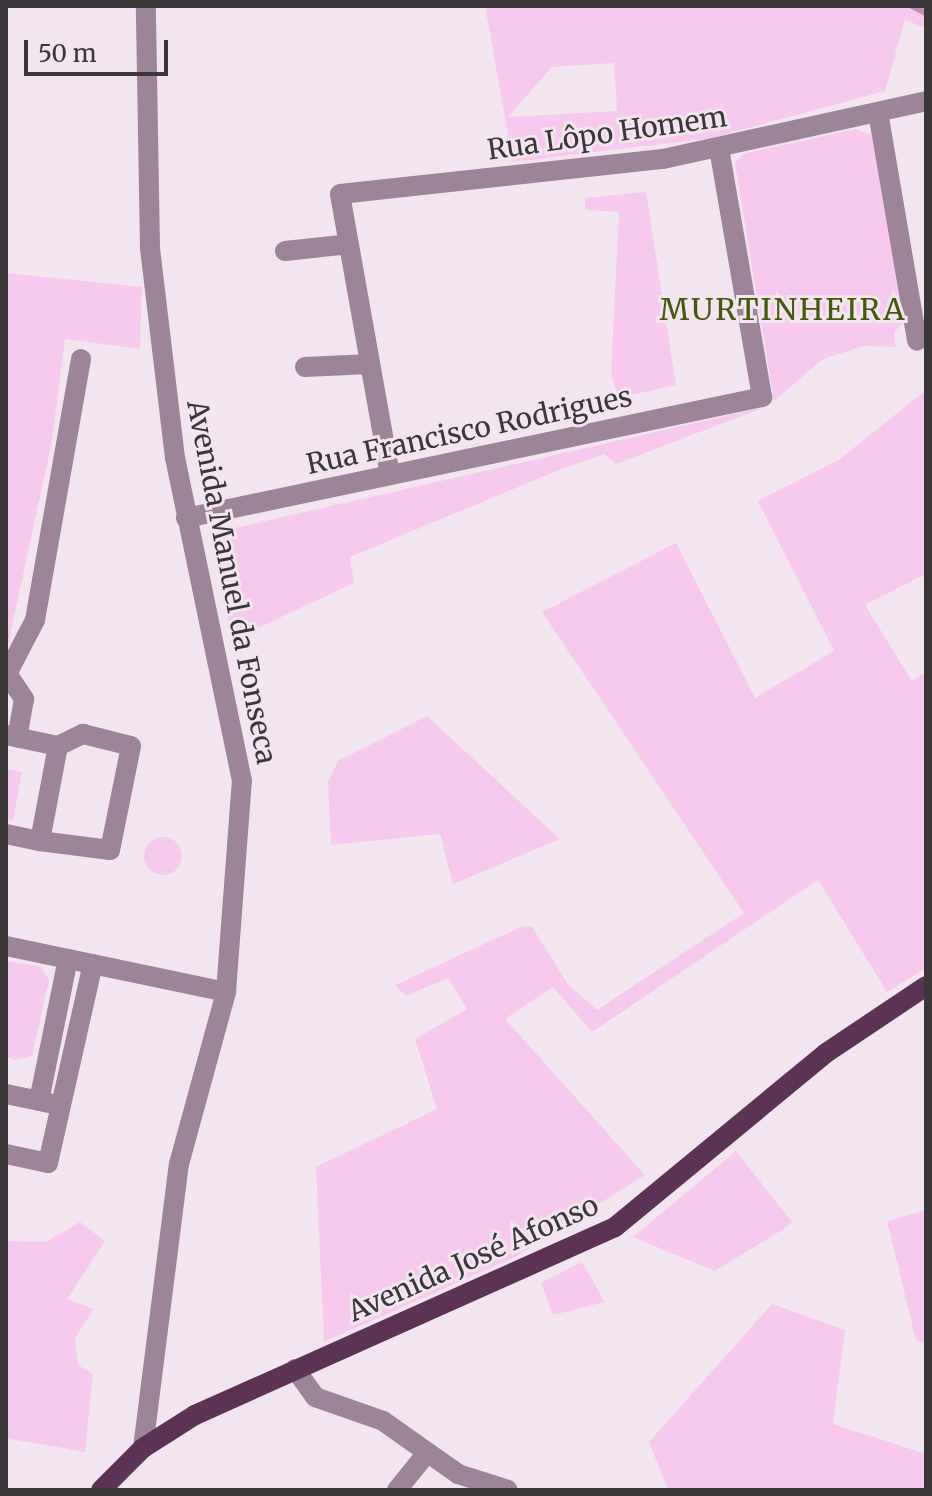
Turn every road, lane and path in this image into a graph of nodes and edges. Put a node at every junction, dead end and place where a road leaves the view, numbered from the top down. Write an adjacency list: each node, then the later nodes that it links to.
1 (146, 6): 12 (street, Avenida Manuel da Fonseca)
2 (926, 101): 3 (street, Rua Lôpo Homem)
3 (878, 112): 4 (street, Rua Lôpo Homem); 7 (street)
4 (719, 149): 5 (street, Rua Lôpo Homem); 11 (street, Rua Francisco Rodrigues)
5 (349, 244): 6 (street); 9 (street)
6 (285, 251)
7 (917, 341)
8 (81, 359): 13 (street)
9 (370, 364): 10 (street); 11 (street)
10 (305, 367)
11 (390, 475): 12 (street, Rua Francisco Rodrigues)
12 (186, 518): 22 (street, Avenida Manuel da Fonseca)
13 (7, 676): 14 (street)
14 (12, 736): 15 (street)
15 (58, 746): 17 (street); 17 (street)
16 (6, 834): 17 (street)
17 (40, 841)
18 (6, 946): 19 (street)
19 (68, 959): 20 (street); 24 (street)
20 (93, 964): 22 (street); 25 (street)
21 (926, 986): 27 (main road, Avenida José Afonso)
22 (226, 992): 28 (street, Avenida Manuel da Fonseca)
23 (6, 1094): 24 (street)
24 (39, 1101): 25 (street)
25 (60, 1106): 26 (street)
26 (6, 1154)
27 (295, 1369): 28 (main road, Avenida José Afonso); 29 (street)
28 (143, 1448): 30 (main road, Avenida José Afonso)
29 (426, 1454): 31 (street); 32 (street)
30 (101, 1490)
31 (397, 1490)
32 (508, 1490)

